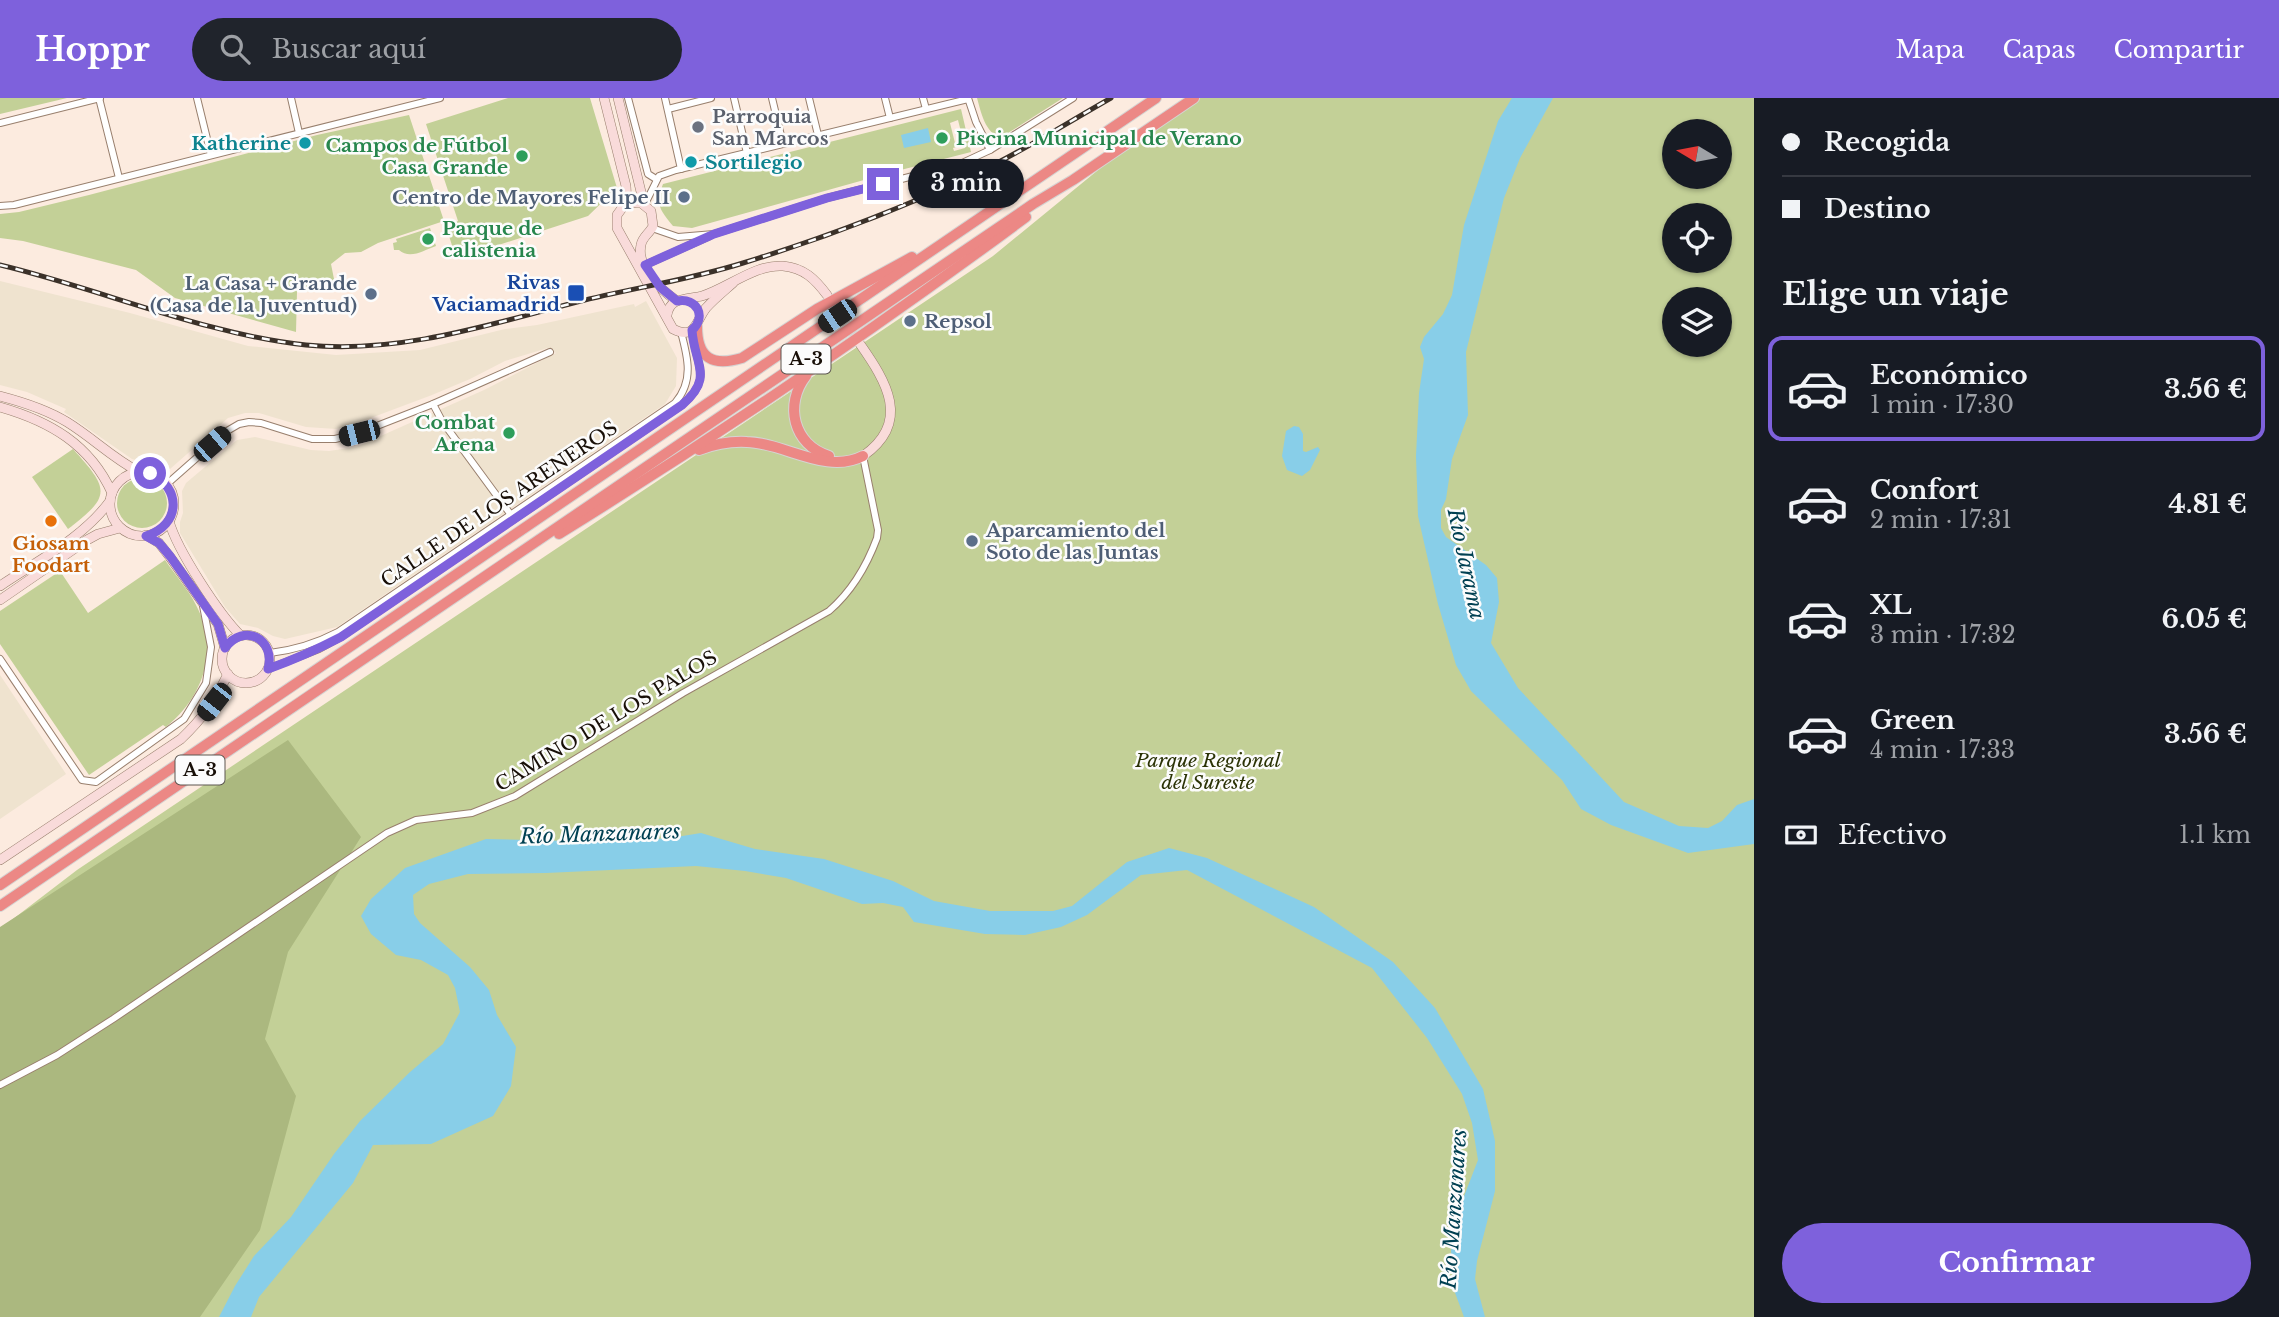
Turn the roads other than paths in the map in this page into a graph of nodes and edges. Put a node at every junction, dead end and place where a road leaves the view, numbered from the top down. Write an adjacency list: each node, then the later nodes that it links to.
1 (99, 98): 22 (street); 30 (street)
2 (197, 98): 28 (street)
3 (291, 98): 23 (street)
4 (440, 98): 23 (street)
5 (604, 98): 33 (street)
6 (618, 98): 34 (street)
7 (628, 98): 31 (street)
8 (665, 98): 20 (street)
9 (711, 98): 20 (street)
10 (734, 98): 27 (street)
11 (772, 98): 25 (street)
12 (809, 98): 24 (street)
13 (885, 98): 21 (street)
14 (923, 98): 19 (street)
15 (968, 98): 19 (street); 26 (street)
16 (1073, 98): 26 (street)
17 (1156, 98): 40 (highway, A-3)
18 (1194, 98): 32 (highway, A-3)
19 (926, 108): 21 (street)
20 (667, 109): 29 (street)
21 (890, 118): 24 (street)
22 (0, 123)
23 (299, 133): 28 (street)
24 (818, 135): 25 (street)
25 (783, 144): 27 (street)
26 (990, 150): 37 (street)
27 (747, 153): 29 (street)
28 (211, 155): 30 (street)
29 (681, 169): 31 (street)
30 (119, 178): 35 (street)
31 (656, 179): 34 (street)
32 (1073, 180): 50 (highway); 63 (highway, A-3)
33 (627, 203): 34 (street); 38 (street)
34 (644, 204): 36 (street)
35 (0, 206)
36 (652, 228): 37 (street); 39 (street)
37 (714, 234): 41 (street)
38 (622, 235): 39 (street); 45 (street)
39 (643, 238): 41 (street)
40 (934, 249): 46 (highway); 74 (highway, A-3)
41 (645, 265): 44 (street)
42 (733, 283): 43 (street); 44 (street); 46 (street)
43 (827, 295)
44 (682, 300): 45 (street); 46 (street)
45 (667, 315): 47 (street)
46 (696, 324): 47 (street); 71 (street, CALLE DE LOS ARENEROS)
47 (681, 332): 59 (street, CALLE DE LOS ARENEROS)
48 (860, 344): 55 (street)
49 (550, 352): 52 (street)
50 (822, 362): 54 (highway); 55 (highway)
51 (0, 396): 56 (street)
52 (433, 404): 57 (street); 59 (street)
53 (0, 407): 58 (street)
54 (685, 456): 55 (highway); 63 (highway)
55 (863, 456): 76 (street, CAMINO DE LOS PALOS)
56 (139, 472): 57 (street); 58 (street)
57 (166, 484): 60 (street)
58 (111, 497): 61 (street); 64 (street)
59 (511, 515): 69 (street, CALLE DE LOS ARENEROS)
60 (169, 520): 62 (street); 67 (street)
61 (120, 528): 62 (street); 65 (street)
62 (146, 536): 66 (street)
63 (540, 540): 75 (highway, A-3)
64 (0, 586)
65 (0, 600)
66 (202, 604): 68 (street); 70 (street)
67 (241, 636): 68 (street); 69 (street)
68 (225, 648): 72 (street)
69 (270, 653): 71 (street)
70 (0, 659)
71 (268, 669): 72 (street)
72 (228, 674): 73 (street)
73 (0, 860)
74 (0, 884)
75 (0, 906)
76 (0, 1085)

